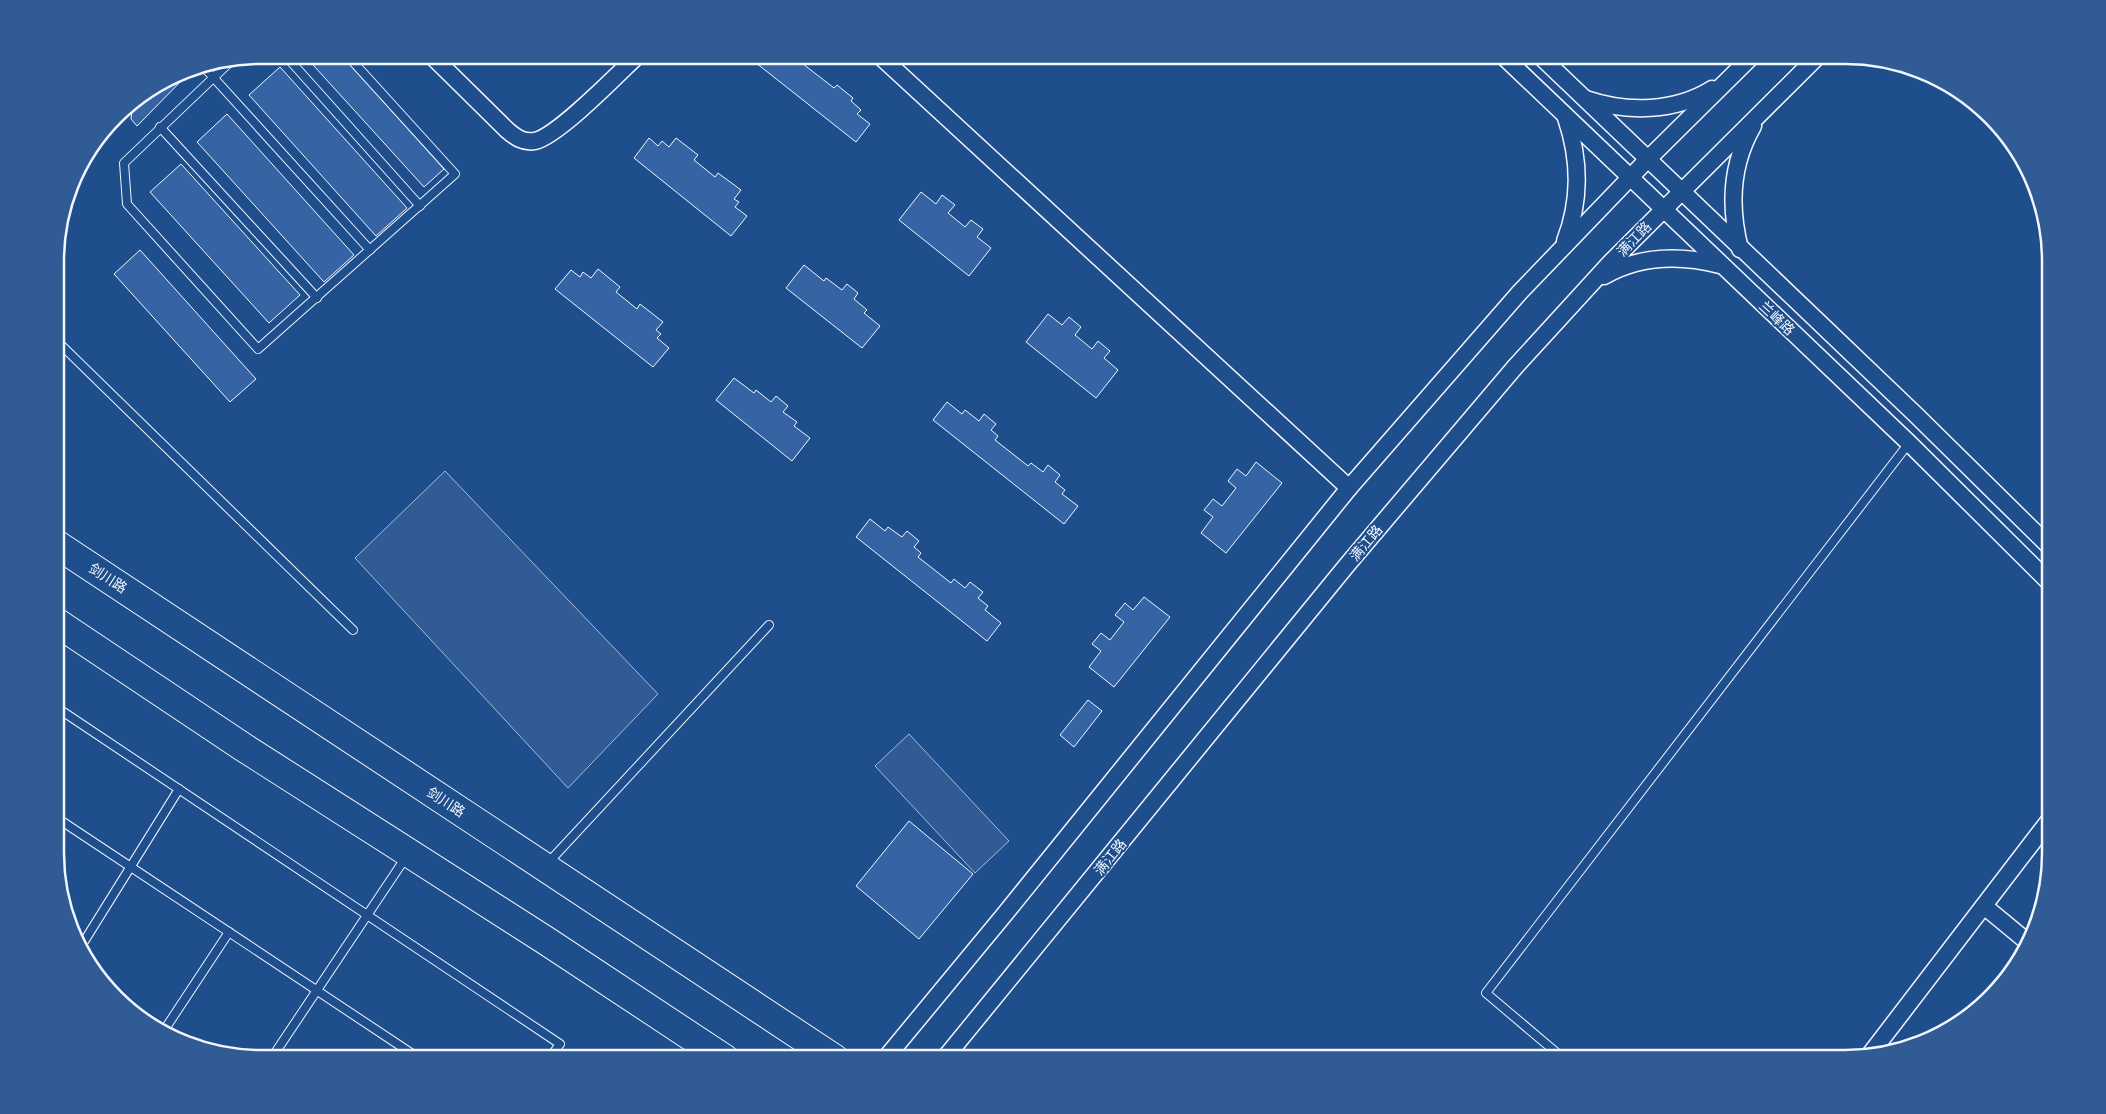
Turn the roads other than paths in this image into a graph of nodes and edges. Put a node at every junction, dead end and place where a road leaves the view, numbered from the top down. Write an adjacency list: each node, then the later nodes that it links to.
1 (293, 64): 21 (lane)
2 (355, 64): 21 (lane)
3 (440, 64): 4 (street)
4 (628, 64)
5 (889, 64): 31 (street)
6 (1511, 64): 16 (street, 兰峰路)
7 (1548, 64): 14 (street, 兰峰路)
8 (1744, 64): 11 (street)
9 (1810, 64): 15 (street, 满江路)
10 (224, 68): 13 (lane)
11 (1740, 68): 14 (street); 18 (street)
12 (208, 71): 13 (lane)
13 (214, 77): 17 (lane); 25 (lane)
14 (1583, 98): 18 (street, 兰峰路)
15 (1769, 104): 20 (street, 满江路); 24 (street)
16 (1565, 116): 19 (street, 兰峰路); 23 (street)
17 (160, 127): 28 (lane); 28 (lane)
18 (1647, 160): 19 (street); 20 (street, 兰峰路)
19 (1630, 178): 22 (street, 兰峰路); 23 (street)
20 (1680, 192): 22 (street, 满江路); 24 (street, 兰峰路)
21 (420, 206): 25 (lane)
22 (1663, 210): 26 (street, 兰峰路); 27 (street, 满江路)
23 (1563, 247): 31 (street)
24 (1740, 249): 32 (street, 兰峰路)
25 (370, 250): 28 (lane)
26 (1721, 266): 27 (street); 30 (street, 兰峰路)
27 (1593, 282): 59 (street, 满江路)
28 (317, 298)
29 (64, 348): 37 (lane)
30 (1908, 443): 34 (street, 兰峰路); 60 (lane)
31 (1349, 488): 58 (street)
32 (2042, 539)
33 (64, 549): 44 (highway, 剑川路)
34 (2042, 575)
35 (768, 625): 44 (lane)
36 (64, 627): 42 (highway)
37 (353, 630)
38 (64, 711): 39 (lane)
39 (179, 789): 43 (lane); 46 (lane)
40 (64, 823): 43 (lane)
41 (2042, 830): 45 (street)
42 (408, 854): 46 (lane); 56 (highway)
43 (130, 867): 47 (lane); 49 (lane)
44 (544, 867): 57 (highway, 剑川路)
45 (1984, 906): 48 (street); 52 (street)
46 (368, 915): 50 (lane); 55 (lane)
47 (229, 932): 50 (lane); 51 (lane)
48 (2023, 938)
49 (84, 941)
50 (317, 991): 53 (lane); 54 (lane)
51 (167, 1026)
52 (1875, 1048)
53 (278, 1050)
54 (399, 1050)
55 (556, 1050)
56 (711, 1050)
57 (821, 1050)
58 (892, 1050)
59 (951, 1050)
60 (1553, 1050)

